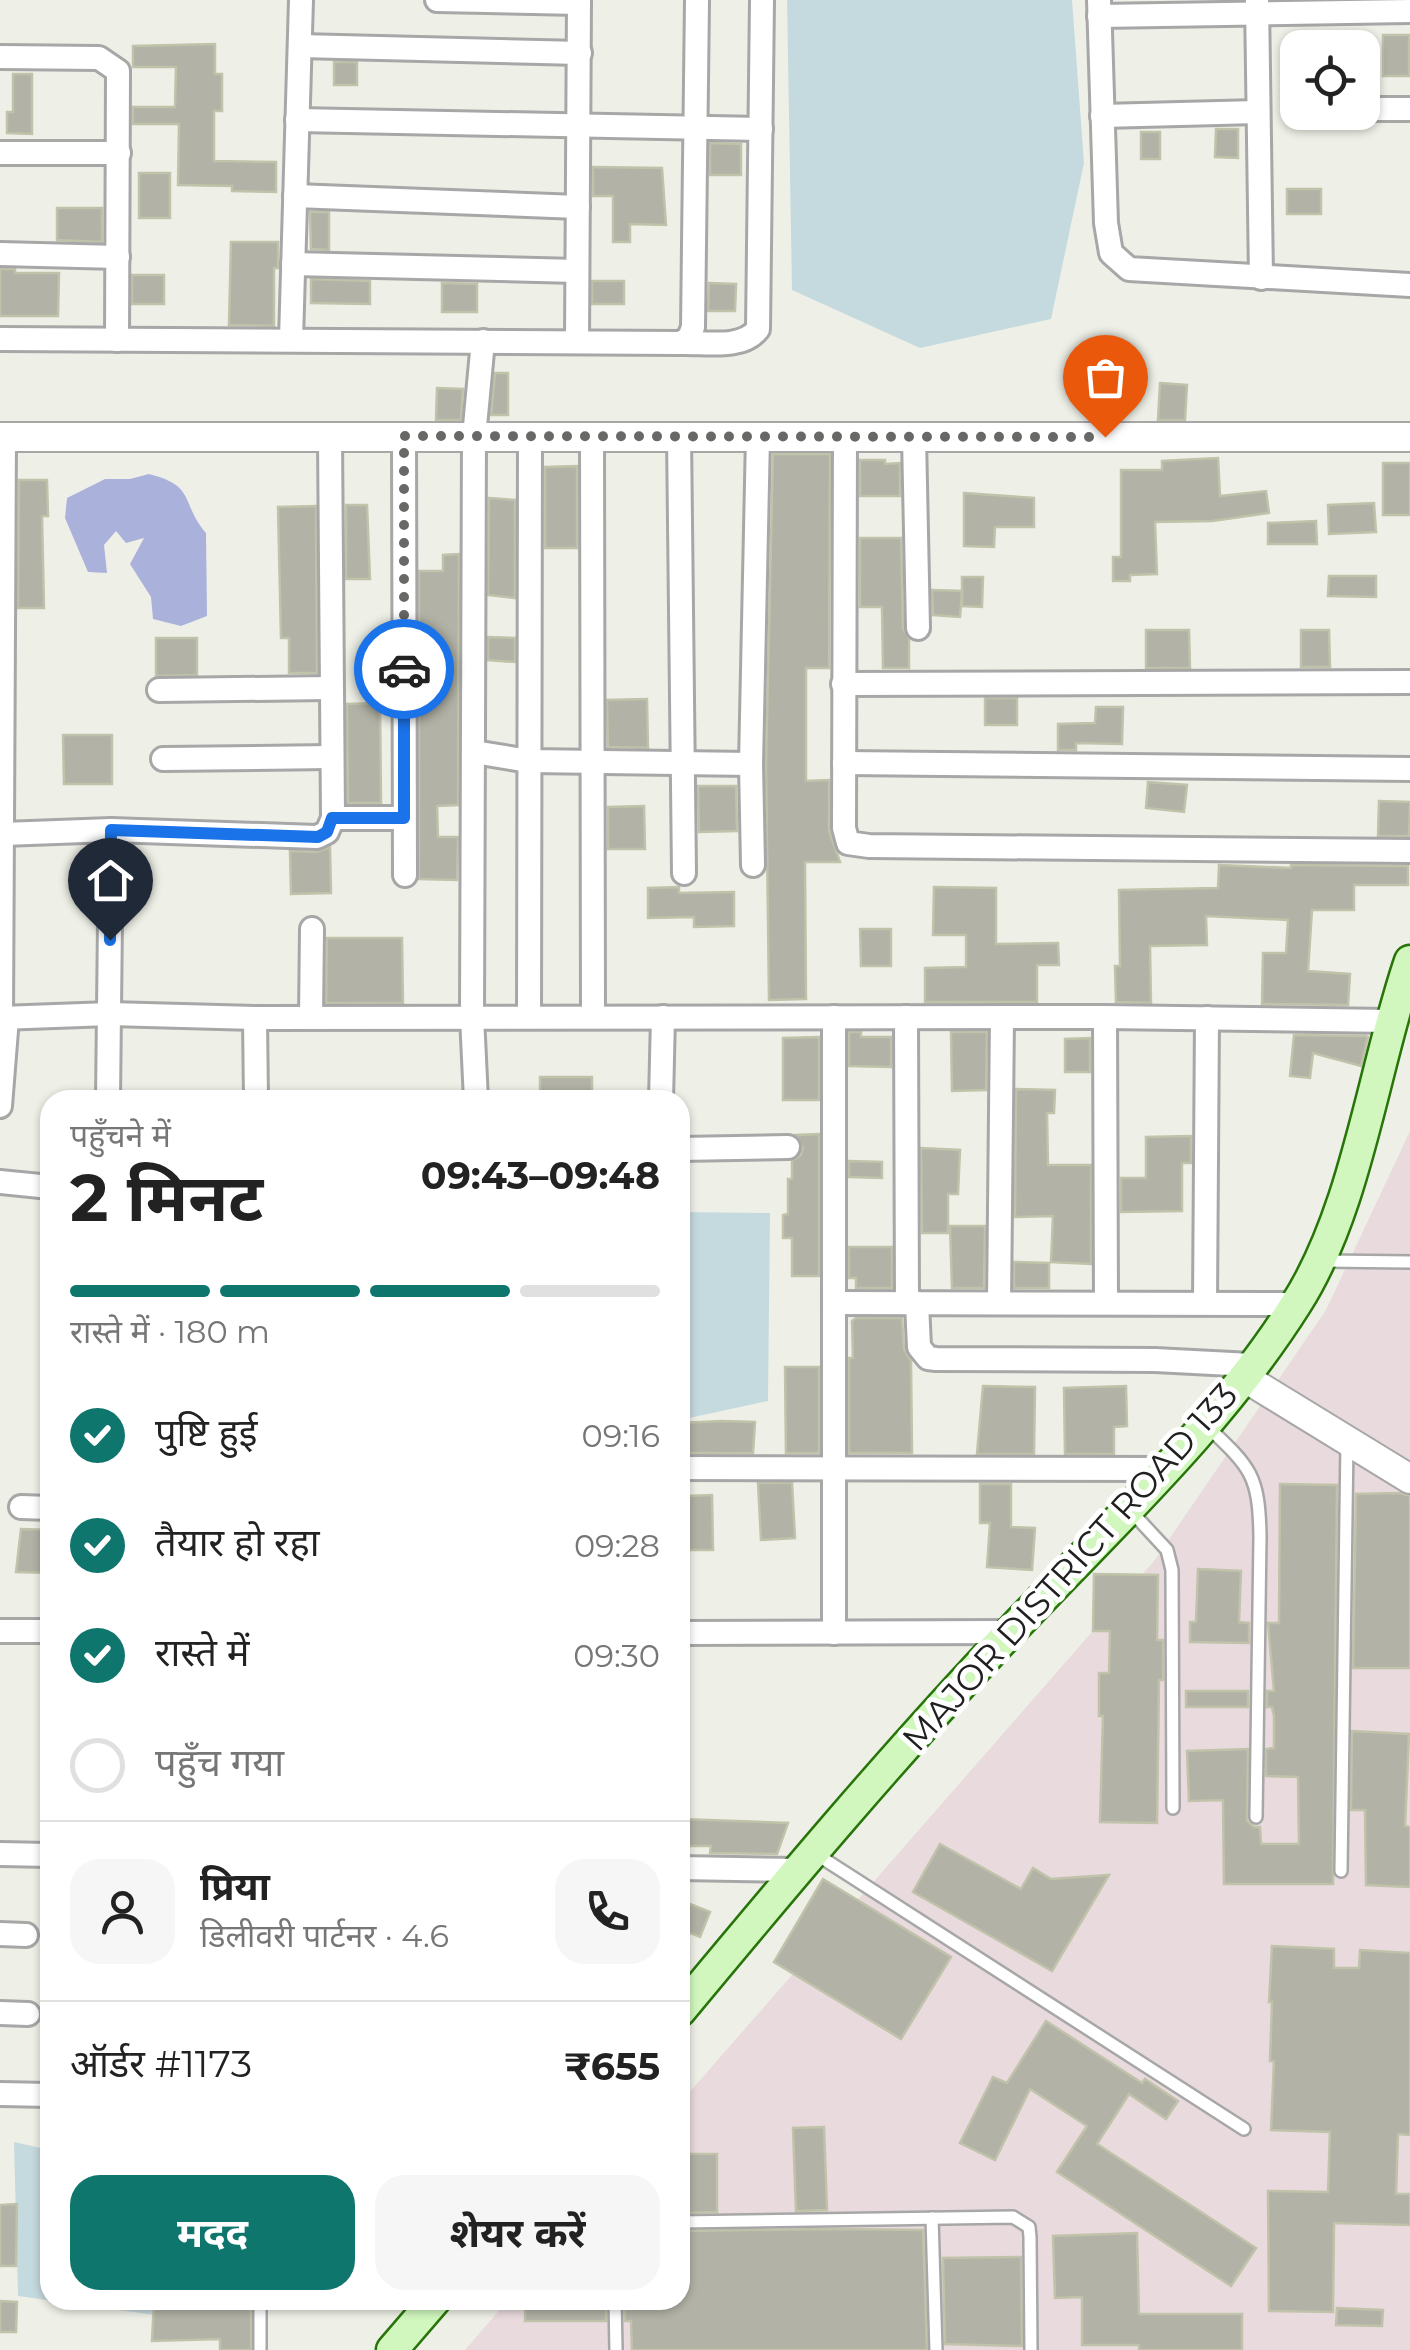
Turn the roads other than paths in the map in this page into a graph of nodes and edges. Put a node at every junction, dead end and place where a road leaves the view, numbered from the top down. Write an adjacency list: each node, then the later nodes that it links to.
1 (301, 0): 9 (street)
2 (437, 0): 5 (street)
3 (697, 0): 18 (street)
4 (762, 0): 19 (street)
5 (579, 2): 10 (street)
6 (1257, 6): 7 (street); 8 (street); 14 (street)
7 (1099, 8): 15 (street)
8 (1410, 10)
9 (300, 46): 10 (street); 16 (street)
10 (580, 53): 17 (street)
11 (0, 57): 21 (street)
12 (1380, 109): 13 (street)
13 (1410, 110)
14 (1258, 112): 15 (street); 28 (street)
15 (1102, 116): 28 (street)
16 (298, 120): 17 (street); 22 (street)
17 (579, 127): 18 (street); 23 (street)
18 (695, 128): 19 (street); 35 (street)
19 (761, 130): 35 (street)
20 (0, 153): 21 (street)
21 (118, 153): 25 (street)
22 (295, 196): 23 (street); 26 (street)
23 (578, 206): 27 (street)
24 (0, 254): 25 (street)
25 (118, 257): 31 (street)
26 (293, 264): 27 (street); 32 (street)
27 (578, 270): 34 (street)
28 (1262, 278): 29 (street)
29 (1410, 285)
30 (0, 340): 31 (street)
31 (118, 340): 32 (street)
32 (291, 340): 33 (street)
33 (482, 341): 34 (street); 39 (street)
34 (577, 341): 35 (street)
35 (680, 342)
36 (679, 435): 40 (street); 41 (street); 58 (street)
37 (330, 436): 38 (street); 44 (street); 50 (street)
38 (404, 436): 39 (street); 62 (street)
39 (474, 436): 45 (street); 52 (street)
40 (592, 436): 45 (street); 57 (street)
41 (758, 436): 42 (street); 59 (street)
42 (844, 436): 43 (street); 49 (street)
43 (914, 436): 46 (street); 47 (street)
44 (2, 437): 64 (street)
45 (530, 438): 55 (street)
46 (1410, 438)
47 (918, 628)
48 (1410, 682): 49 (street)
49 (843, 684): 56 (street)
50 (331, 688): 51 (street); 53 (street)
51 (159, 690)
52 (474, 752): 55 (street); 76 (street)
53 (331, 757): 54 (street); 61 (street)
54 (163, 760)
55 (530, 761): 57 (street); 72 (street)
56 (844, 762): 60 (street); 65 (street)
57 (592, 763): 58 (street); 73 (street)
58 (682, 763): 59 (street); 67 (street)
59 (752, 764): 66 (street)
60 (1410, 769)
61 (332, 818): 62 (street); 63 (street)
62 (404, 818): 68 (street)
63 (111, 830): 64 (street); 71 (street)
64 (3, 834): 81 (street)
65 (1410, 852)
66 (753, 865)
67 (684, 873)
68 (405, 876)
69 (312, 929): 75 (street)
70 (1410, 961): 84 (main road, MAJOR DISTRICT ROAD 133)
71 (110, 1014): 81 (street); 82 (street); 85 (street)
72 (529, 1016): 73 (street); 76 (street)
73 (593, 1016): 74 (street)
74 (662, 1016): 77 (street); 88 (street)
75 (311, 1017): 76 (street); 82 (street)
76 (472, 1017): 87 (street)
77 (834, 1017): 78 (street); 99 (street)
78 (906, 1017): 79 (street); 100 (street)
79 (1002, 1017): 80 (street); 96 (street)
80 (1105, 1017): 83 (street); 97 (street)
81 (3, 1018): 89 (street)
82 (255, 1018): 86 (street)
83 (1207, 1018): 84 (street); 98 (street)
84 (1390, 1020): 94 (main road, MAJOR DISTRICT ROAD 133)
85 (108, 1090)
86 (256, 1090)
87 (476, 1090)
88 (662, 1090)
89 (0, 1106)
90 (788, 1147): 91 (street)
91 (690, 1150)
92 (0, 1182): 93 (street)
93 (40, 1186)
94 (1319, 1260): 95 (lane); 101 (main road, MAJOR DISTRICT ROAD 133)
95 (1410, 1262)
96 (1000, 1302): 97 (street); 100 (street)
97 (1106, 1302): 98 (street)
98 (1204, 1302): 101 (street)
99 (834, 1303): 100 (street); 106 (street)
100 (912, 1303): 102 (street)
101 (1296, 1304): 102 (main road, MAJOR DISTRICT ROAD 133)
102 (1247, 1371): 103 (main road, MAJOR DISTRICT ROAD 133); 104 (street)
103 (1205, 1424): 107 (main road, MAJOR DISTRICT ROAD 133); 118 (lane)
104 (1346, 1438): 108 (street); 123 (lane)
105 (690, 1468): 106 (street)
106 (834, 1468): 107 (street); 116 (street)
107 (1168, 1469): 111 (main road, MAJOR DISTRICT ROAD 133)
108 (1410, 1479)
109 (21, 1507): 110 (street)
110 (40, 1508)
111 (1129, 1509): 114 (main road, MAJOR DISTRICT ROAD 133); 117 (lane)
112 (0, 1632): 113 (street)
113 (40, 1632)
114 (1010, 1632): 116 (street); 121 (main road, MAJOR DISTRICT ROAD 133)
115 (690, 1633): 116 (street)
116 (834, 1633)
117 (1173, 1808)
118 (1256, 1817)
119 (0, 1854): 120 (street)
120 (40, 1854)
121 (805, 1861): 122 (street); 126 (main road, MAJOR DISTRICT ROAD 133); 131 (lane)
122 (690, 1867)
123 (1341, 1871)
124 (0, 1934): 125 (street)
125 (26, 1935)
126 (690, 1999)
127 (0, 2012): 128 (street)
128 (28, 2014)
129 (0, 2094): 130 (street)
130 (40, 2095)
131 (1244, 2130)
132 (932, 2218): 133 (lane); 140 (lane); 141 (lane)
133 (690, 2222)
134 (260, 2310): 137 (lane)
135 (426, 2310): 138 (main road)
136 (615, 2310): 139 (lane)
137 (260, 2350)
138 (392, 2350)
139 (616, 2350)
140 (936, 2350)
141 (1031, 2350)

